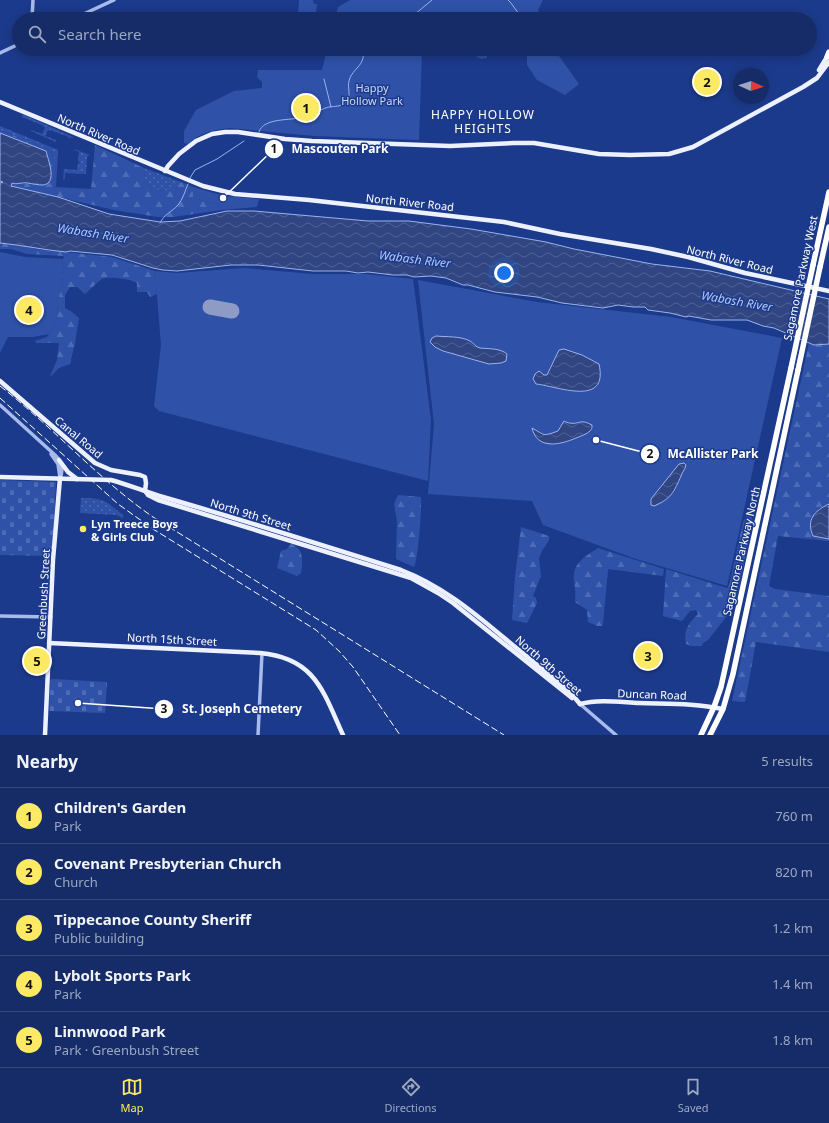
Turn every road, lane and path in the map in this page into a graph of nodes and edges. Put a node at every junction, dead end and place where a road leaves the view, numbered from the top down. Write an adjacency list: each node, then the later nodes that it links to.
1 (33, 0): 3 (street)
2 (114, 0): 4 (street)
3 (32, 12)
4 (88, 12)
5 (12, 47): 6 (street)
6 (0, 53)
7 (829, 57): 9 (main road)
8 (0, 102): 9 (main road, North River Road)
9 (165, 171): 12 (main road, North River Road)
10 (829, 192): 13 (highway, Sagamore Parkway West, bridge)
11 (829, 226): 14 (highway, Sagamore Parkway West, bridge)
12 (829, 291)
13 (791, 368): 28 (highway, Sagamore Parkway North)
14 (798, 370): 29 (highway, Sagamore Parkway North)
15 (0, 381): 22 (main road, Canal Road)
16 (0, 405): 17 (street)
17 (48, 449): 18 (street); 20 (street)
18 (59, 460): 20 (street); 21 (main road)
19 (0, 477): 20 (main road, North 9th Street)
20 (60, 478): 21 (main road, North 9th Street); 24 (main road, Greenbush Street)
21 (77, 479): 22 (main road, North 9th Street)
22 (145, 491): 27 (main road, North 9th Street)
23 (0, 616): 24 (street)
24 (50, 618): 25 (main road, Greenbush Street)
25 (49, 643): 26 (main road, North 15th Street); 30 (main road, Greenbush Street)
26 (262, 653): 31 (street); 32 (main road, North 15th Street)
27 (580, 704): 28 (main road, Duncan Road); 33 (street)
28 (714, 707): 29 (main road, Duncan Road); 34 (highway, Sagamore Parkway North)
29 (723, 709): 35 (highway, Sagamore Parkway North)
30 (45, 735)
31 (258, 735)
32 (344, 735)
33 (616, 735)
34 (701, 735)
35 (710, 735)

